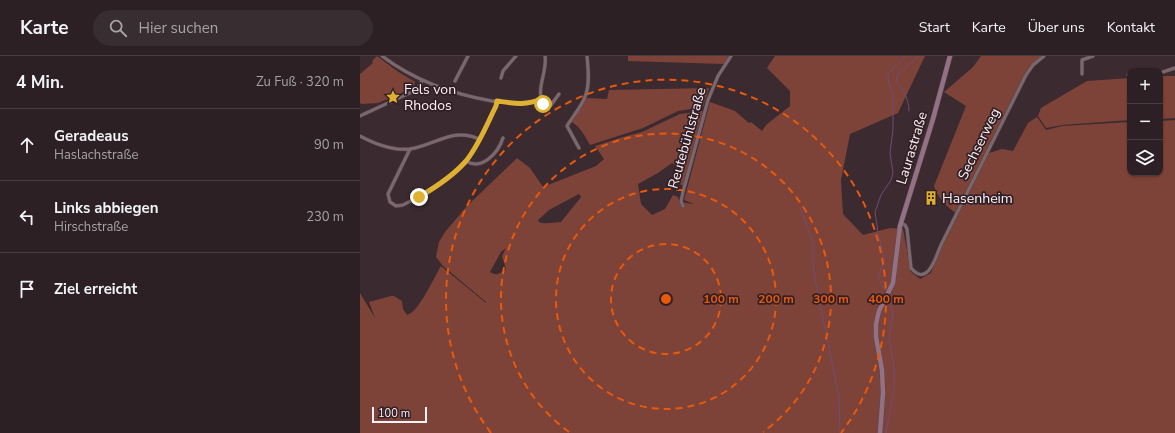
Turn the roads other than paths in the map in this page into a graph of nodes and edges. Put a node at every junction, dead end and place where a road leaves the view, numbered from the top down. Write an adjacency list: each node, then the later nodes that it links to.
1 (382, 56): 11 (street)
2 (391, 56): 11 (street)
3 (468, 56): 17 (street)
4 (516, 56): 15 (street)
5 (545, 56): 19 (street)
6 (587, 56): 25 (street)
7 (731, 56): 28 (street, Reutebühlstraße)
8 (950, 56): 29 (street, Laurastraße)
9 (1044, 56): 29 (street, Sechserweg)
10 (1093, 56): 14 (street)
11 (388, 61): 16 (street)
12 (1175, 68): 13 (street)
13 (1163, 72)
14 (1082, 74)
15 (501, 78)
16 (422, 81): 20 (street); 21 (street)
17 (455, 81)
18 (559, 94): 19 (street)
19 (541, 99): 20 (street)
20 (497, 101): 24 (street)
21 (360, 116)
22 (360, 136): 26 (street)
23 (503, 138): 27 (street)
24 (479, 139): 26 (street); 27 (street)
25 (579, 148)
26 (410, 149): 27 (street)
27 (466, 160)
28 (684, 206)
29 (901, 223): 30 (street, Laurastraße)
30 (880, 433)

